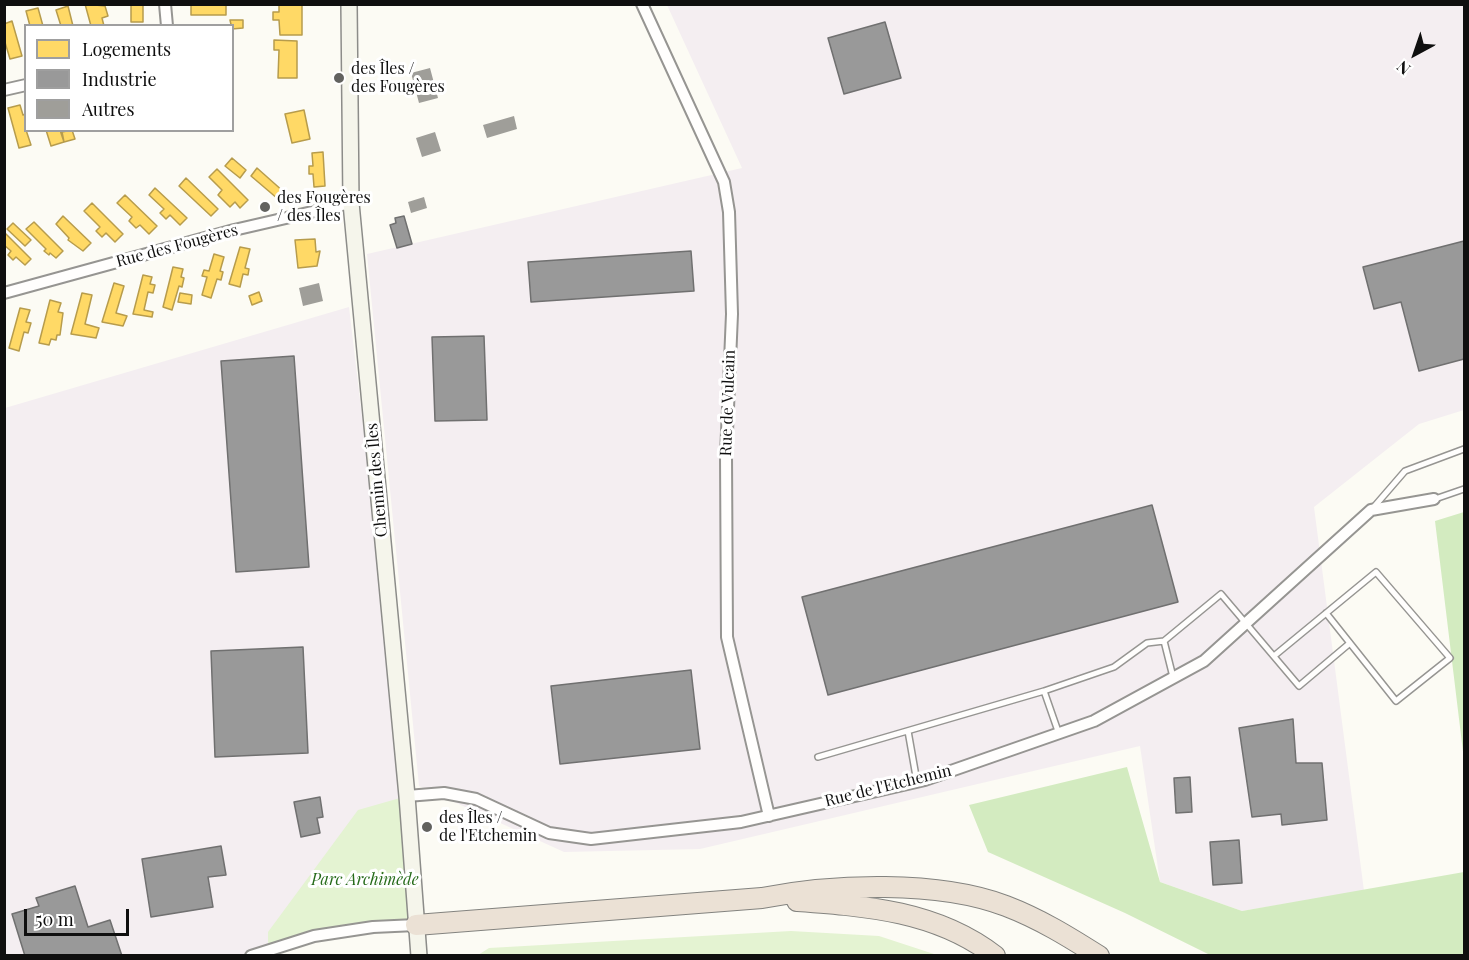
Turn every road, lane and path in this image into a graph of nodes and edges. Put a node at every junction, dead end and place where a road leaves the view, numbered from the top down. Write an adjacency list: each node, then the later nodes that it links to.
1 (165, 4): 4 (street)
2 (350, 4): 7 (street, Chemin des Îles)
3 (642, 4): 25 (street, Rue de Vulcain)
4 (167, 24)
5 (24, 85): 6 (street)
6 (4, 90)
7 (351, 203): 8 (street, Rue des Fougères); 24 (street, Chemin des Îles)
8 (4, 293)
9 (1464, 449): 12 (lane, Rue de l'Etchemin)
10 (1464, 489): 11 (lane)
11 (1434, 499): 12 (street)
12 (1371, 510): 14 (street, Rue de l'Etchemin)
13 (1326, 613): 16 (lane); 16 (lane); 17 (lane)
14 (1246, 623): 15 (lane); 17 (lane); 18 (street, Rue de l'Etchemin)
15 (1164, 641): 18 (lane); 19 (lane)
16 (1350, 643): 17 (lane)
17 (1274, 656)
18 (1173, 678): 21 (street, Rue de l'Etchemin)
19 (1044, 691): 20 (lane); 21 (lane)
20 (908, 731): 22 (lane); 23 (lane)
21 (1059, 734): 23 (street, Rue de l'Etchemin)
22 (818, 757)
23 (917, 782): 25 (street, Rue de l'Etchemin)
24 (406, 796): 25 (street, Rue de l'Etchemin); 27 (street, Chemin des Îles)
25 (769, 816)
26 (762, 898): 27 (highway); 30 (highway); 31 (highway)
27 (416, 925): 28 (street); 29 (street, Chemin des Îles)
28 (251, 956)
29 (419, 956)
30 (994, 956)
31 (1099, 956)

